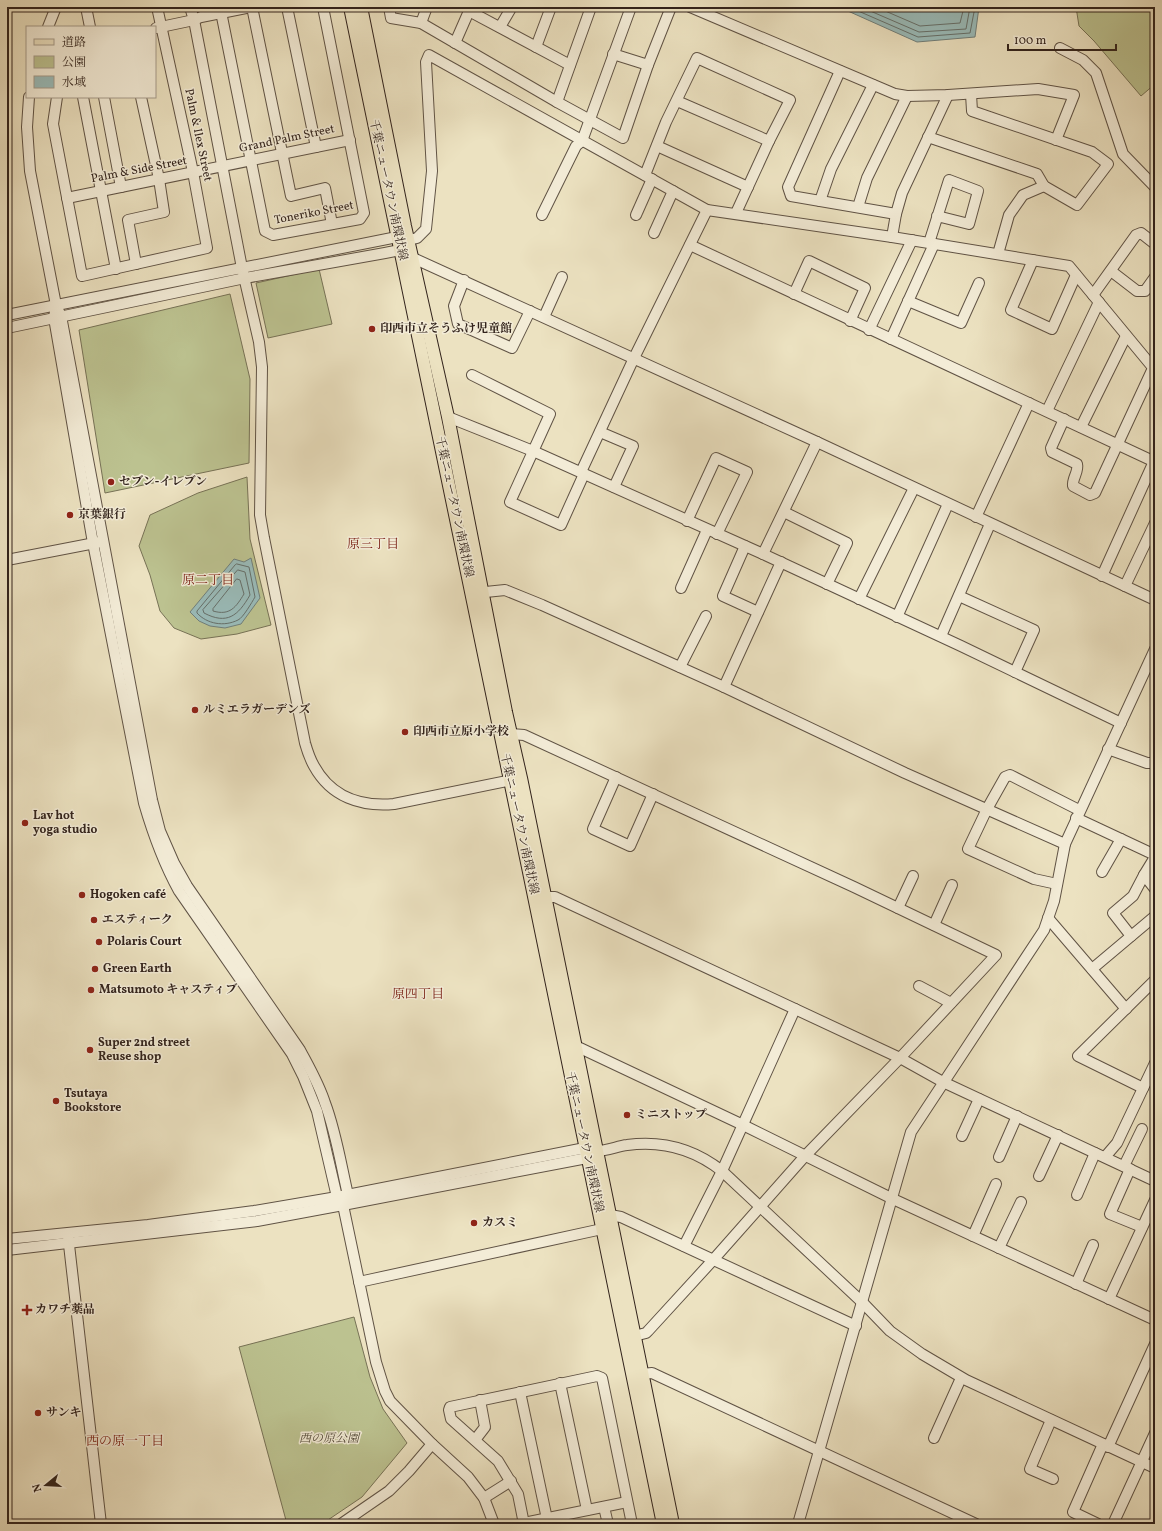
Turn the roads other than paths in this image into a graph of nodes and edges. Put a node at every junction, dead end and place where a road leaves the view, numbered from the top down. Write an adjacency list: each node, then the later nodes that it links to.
1 (56, 7): 22 (street)
2 (86, 7): 23 (street)
3 (157, 7): 25 (street, Palm & Ilex Street)
4 (190, 7): 20 (street)
5 (252, 7): 19 (street); 52 (street)
6 (287, 7): 51 (street)
7 (322, 7): 46 (street, Grand Palm Street)
8 (350, 7): 76 (main road, 千葉ニュータウン南環状線)
9 (361, 7): 76 (main road, 千葉ニュータウン南環状線)
10 (389, 7): 21 (street)
11 (427, 7): 21 (street)
12 (509, 7): 24 (street)
13 (551, 7): 27 (street)
14 (591, 7): 30 (street)
15 (631, 7): 29 (street)
16 (671, 7): 31 (street)
17 (690, 7): 32 (street)
18 (468, 9): 24 (street); 26 (street)
19 (220, 10): 20 (street); 53 (street)
20 (194, 20): 25 (street); 54 (street)
21 (421, 23): 26 (street)
22 (48, 26)
23 (90, 26)
24 (500, 27): 27 (street)
25 (158, 28): 55 (street, Palm & Ilex Street)
26 (455, 43): 43 (street)
27 (536, 47): 30 (street)
28 (1060, 48): 61 (street)
29 (614, 54): 31 (street); 44 (street)
30 (570, 65): 43 (street)
31 (648, 65): 44 (street)
32 (840, 71): 33 (street); 65 (street)
33 (873, 85): 35 (street); 65 (street)
34 (971, 94): 36 (street); 47 (street); 47 (street)
35 (907, 96): 36 (street); 66 (street)
36 (948, 96): 45 (street)
37 (29, 98): 97 (street)
38 (57, 98): 64 (street)
39 (83, 98): 62 (street)
40 (104, 98): 59 (street)
41 (142, 98): 57 (street)
42 (677, 100): 49 (street); 49 (street); 50 (street)
43 (557, 102): 44 (street)
44 (590, 120): 48 (street)
45 (928, 136): 58 (street); 69 (street)
46 (350, 140): 51 (street, Grand Palm Street); 73 (street, Toneriko Street)
47 (1056, 140): 58 (street)
48 (582, 141): 56 (street); 70 (street); 76 (street)
49 (769, 141): 60 (street)
50 (657, 146): 56 (street); 60 (street)
51 (316, 147): 52 (street, Grand Palm Street)
52 (282, 154): 53 (street, Grand Palm Street); 73 (street)
53 (251, 160): 54 (street, Grand Palm Street); 73 (street, Toneriko Street)
54 (219, 167): 55 (street, Palm & Side Street); 88 (street)
55 (193, 172): 57 (street, Palm & Side Street); 85 (street, Palm & Ilex Street)
56 (648, 177): 63 (street); 71 (street)
57 (159, 179): 59 (street, Palm & Side Street); 85 (street)
58 (1044, 186): 82 (street)
59 (121, 187): 62 (street, Palm & Side Street)
60 (748, 187): 68 (street)
61 (1155, 187)
62 (102, 191): 64 (street, Palm & Side Street); 86 (street)
63 (673, 191): 67 (street); 74 (street)
64 (67, 198): 86 (street)
65 (820, 201): 66 (street)
66 (858, 207): 69 (street)
67 (707, 210): 68 (street); 80 (street)
68 (736, 213): 75 (street)
69 (896, 214): 75 (street)
70 (542, 215)
71 (636, 215)
72 (937, 216): 72 (street); 78 (street)
73 (332, 224)
74 (654, 234)
75 (892, 237): 77 (street)
76 (403, 239): 81 (main road, 千葉ニュータウン南環状線); 83 (main road, 千葉ニュータウン南環状線); 88 (street)
77 (912, 240): 78 (street); 104 (street)
78 (931, 243): 82 (street); 96 (street)
79 (1155, 244): 87 (street)
80 (690, 245): 94 (street); 107 (street)
81 (400, 250): 88 (street); 140 (main road, 千葉ニュータウン南環状線)
82 (998, 254): 84 (street)
83 (413, 258): 92 (street); 112 (main road, 千葉ニュータウン南環状線)
84 (1033, 260): 89 (street); 89 (street)
85 (136, 264): 86 (street)
86 (116, 269)
87 (1111, 271): 91 (street); 95 (street)
88 (244, 273): 97 (street); 100 (street); 157 (street)
89 (1076, 275): 95 (street)
90 (562, 277): 101 (street)
91 (1155, 277)
92 (464, 280): 98 (street); 98 (street)
93 (979, 283): 96 (street)
94 (794, 294): 102 (street); 102 (street)
95 (1096, 299): 105 (street); 111 (street)
96 (908, 301): 106 (street)
97 (56, 305): 99 (street); 100 (street)
98 (530, 311): 101 (street)
99 (7, 316)
100 (58, 317): 103 (street); 131 (street)
101 (544, 317): 107 (street)
102 (850, 321): 104 (street)
103 (7, 328)
104 (869, 330): 106 (street)
105 (1126, 336): 108 (street); 114 (street)
106 (890, 339): 110 (street)
107 (634, 358): 115 (street); 116 (street)
108 (1154, 369): 117 (street)
109 (472, 375): 118 (street)
110 (1029, 403): 111 (street); 125 (street)
111 (1047, 411): 113 (street)
112 (448, 417): 118 (street); 140 (main road, 千葉ニュータウン南環状線)
113 (1064, 419): 114 (street); 117 (street)
114 (1081, 427): 117 (street)
115 (600, 432): 120 (street); 121 (street)
116 (817, 442): 122 (street); 124 (street)
117 (1118, 444): 119 (street)
118 (533, 451): 120 (street); 120 (street)
119 (1155, 461): 136 (street)
120 (583, 473): 121 (street)
121 (614, 487): 126 (street)
122 (914, 488): 123 (street); 142 (street)
123 (948, 504): 125 (street); 146 (street)
124 (784, 512): 133 (street); 137 (street)
125 (976, 517): 128 (street)
126 (687, 521): 129 (street); 130 (street)
127 (1155, 523): 138 (street)
128 (990, 524): 136 (street); 141 (street)
129 (707, 530): 130 (street); 139 (street)
130 (717, 534): 132 (street)
131 (98, 543): 134 (street); 204 (street); 208 (street)
132 (745, 546): 133 (street); 144 (street)
133 (763, 554): 135 (street)
134 (7, 560)
135 (781, 562): 137 (street); 144 (street)
136 (1102, 576): 138 (street)
137 (827, 584): 142 (street)
138 (1125, 586): 143 (street)
139 (681, 588)
140 (477, 592): 149 (street); 153 (main road, 千葉ニュータウン南環状線); 157 (main road, 千葉ニュータウン南環状線)
141 (959, 596): 147 (street); 150 (street)
142 (859, 599): 146 (street)
143 (1155, 600)
144 (758, 612): 151 (street)
145 (706, 616): 149 (street)
146 (897, 616): 147 (street)
147 (941, 636): 150 (street)
148 (1155, 649): 152 (street)
149 (680, 668): 151 (street)
150 (1015, 672): 152 (street)
151 (724, 687): 159 (street)
152 (1121, 723): 154 (street)
153 (511, 734): 156 (street); 157 (main road, 千葉ニュータウン南環状線)
154 (1108, 749): 155 (street); 160 (street)
155 (1155, 763)
156 (616, 777): 158 (street); 158 (street)
157 (516, 780): 170 (main road, 千葉ニュータウン南環状線); 195 (main road, 千葉ニュータウン南環状線)
158 (653, 794): 171 (street)
159 (987, 809): 160 (street); 162 (street); 167 (street)
160 (1078, 814): 161 (street); 162 (street)
161 (1121, 839): 163 (street); 164 (street)
162 (1065, 844): 167 (street)
163 (1155, 856): 165 (street)
164 (1102, 872)
165 (1144, 875): 169 (street); 175 (street)
166 (913, 876): 171 (street)
167 (1057, 884): 173 (street)
168 (952, 885): 174 (street)
169 (1155, 889)
170 (545, 899): 181 (street); 182 (main road, 千葉ニュータウン南環状線)
171 (898, 908): 174 (street)
172 (1155, 916): 175 (street)
173 (1048, 918): 176 (street); 185 (street)
174 (934, 925): 179 (street)
175 (1131, 936): 176 (street)
176 (1092, 969): 180 (street)
177 (1155, 980): 180 (street)
178 (919, 986): 179 (street)
179 (951, 1003): 183 (street)
180 (1126, 1008): 186 (street)
181 (794, 1009): 183 (street); 189 (street)
182 (576, 1049): 189 (street); 193 (main road, 千葉ニュータウン南環状線)
183 (900, 1058): 185 (street); 196 (street)
184 (1155, 1063): 186 (street)
185 (943, 1082): 187 (street); 206 (street)
186 (1143, 1088): 198 (street)
187 (979, 1099): 188 (street); 191 (street)
188 (1017, 1116): 192 (street); 197 (street)
189 (744, 1125): 196 (street); 200 (street)
190 (1142, 1129): 199 (street)
191 (962, 1136)
192 (1058, 1136): 194 (street); 201 (street)
193 (597, 1151): 195 (street); 200 (street); 211 (main road, 千葉ニュータウン南環状線)
194 (1095, 1152): 198 (street); 205 (street)
195 (586, 1153): 204 (street); 208 (street); 213 (main road, 千葉ニュータウン南環状線)
196 (805, 1156): 206 (street); 210 (street)
197 (999, 1156)
198 (1105, 1157): 199 (street)
199 (1127, 1168): 202 (street); 212 (street)
200 (722, 1172): 210 (street); 218 (street)
201 (1039, 1176)
202 (1155, 1181)
203 (996, 1184): 214 (street)
204 (348, 1195): 208 (street)
205 (1077, 1195)
206 (893, 1198): 214 (street); 225 (street)
207 (1155, 1200): 212 (street)
208 (340, 1201): 215 (street); 222 (street)
209 (1021, 1202): 219 (street)
210 (761, 1208): 221 (street); 225 (street)
211 (610, 1215): 218 (street); 228 (main road, 千葉ニュータウン南環状線)
212 (1142, 1227): 224 (street)
213 (602, 1229): 222 (street); 258 (main road, 千葉ニュータウン南環状線)
214 (972, 1236): 219 (street)
215 (68, 1237): 216 (street); 220 (street); 252 (street)
216 (7, 1239)
217 (1093, 1245): 223 (street)
218 (684, 1246): 221 (street)
219 (999, 1248): 223 (street)
220 (7, 1250)
221 (713, 1260): 227 (street); 228 (street)
222 (359, 1282): 239 (street)
223 (1076, 1284): 224 (street)
224 (1109, 1299): 226 (street)
225 (863, 1303): 227 (street); 231 (street)
226 (1154, 1318)
227 (856, 1326): 241 (street)
228 (634, 1336): 230 (main road, 千葉ニュータウン南環状線)
229 (1155, 1344): 240 (street)
230 (642, 1374): 241 (street); 259 (main road, 千葉ニュータウン南環状線)
231 (961, 1378): 235 (street); 237 (street)
232 (560, 1383): 233 (street); 247 (street); 249 (street)
233 (520, 1392): 234 (street); 250 (street)
234 (480, 1400): 238 (street); 238 (street)
235 (1051, 1420): 240 (street); 244 (street)
236 (1155, 1433): 242 (street)
237 (934, 1438)
238 (475, 1440): 245 (street)
239 (432, 1444): 246 (street); 253 (street)
240 (1106, 1445): 242 (street); 262 (street)
241 (819, 1451): 260 (street); 261 (street)
242 (1142, 1462): 243 (street); 263 (street)
243 (1155, 1468)
244 (1053, 1479)
245 (511, 1481): 246 (street); 255 (street)
246 (484, 1498): 254 (street)
247 (627, 1502): 248 (street); 257 (street)
248 (604, 1507): 249 (street); 256 (street)
249 (587, 1510): 251 (street)
250 (547, 1519): 251 (street); 255 (street)
251 (564, 1520)
252 (101, 1524)
253 (341, 1524)
254 (494, 1524)
255 (524, 1524)
256 (608, 1524)
257 (632, 1524)
258 (663, 1524)
259 (673, 1524)
260 (798, 1524)
261 (976, 1524)
262 (1098, 1524)
263 (1112, 1524)

